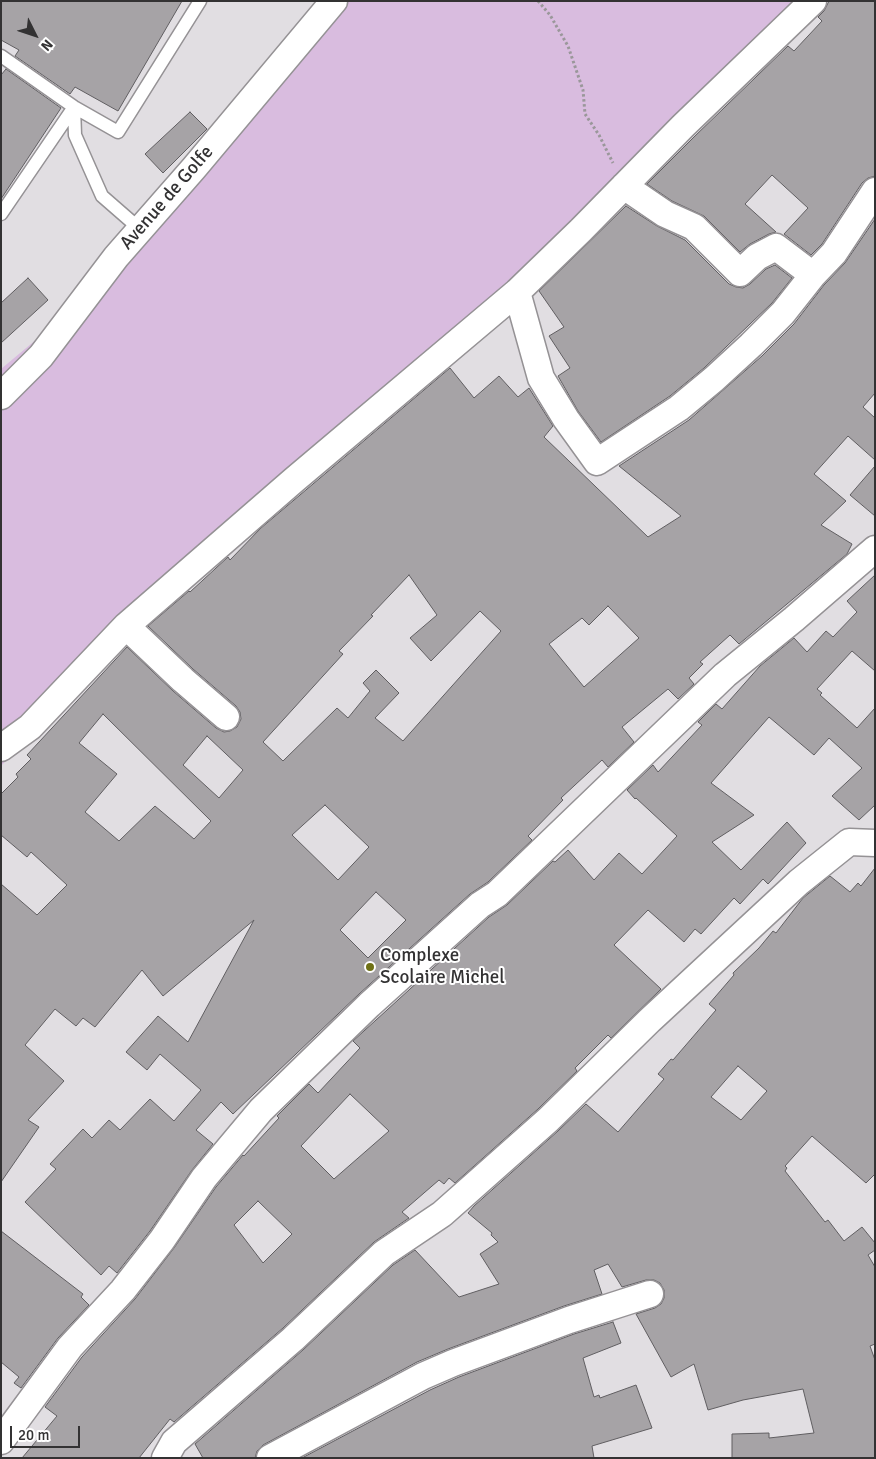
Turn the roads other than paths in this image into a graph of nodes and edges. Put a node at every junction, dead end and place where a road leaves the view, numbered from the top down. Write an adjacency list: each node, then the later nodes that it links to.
1 (200, 1): 5 (lane)
2 (334, 1): 9 (street, Avenue de Golfe)
3 (813, 1): 6 (street)
4 (1, 56): 5 (lane)
5 (74, 107): 8 (lane); 9 (lane)
6 (624, 186): 10 (street); 11 (street)
7 (875, 191): 10 (street)
8 (1, 214)
9 (141, 230): 12 (street, Avenue de Golfe)
10 (813, 275): 11 (street)
11 (517, 292): 14 (street)
12 (1, 396)
13 (875, 549): 19 (street)
14 (126, 626): 15 (street); 16 (street)
15 (226, 717)
16 (1, 748)
17 (875, 843): 20 (street)
18 (650, 1294): 21 (street)
19 (1, 1441)
20 (164, 1458)
21 (270, 1458)

